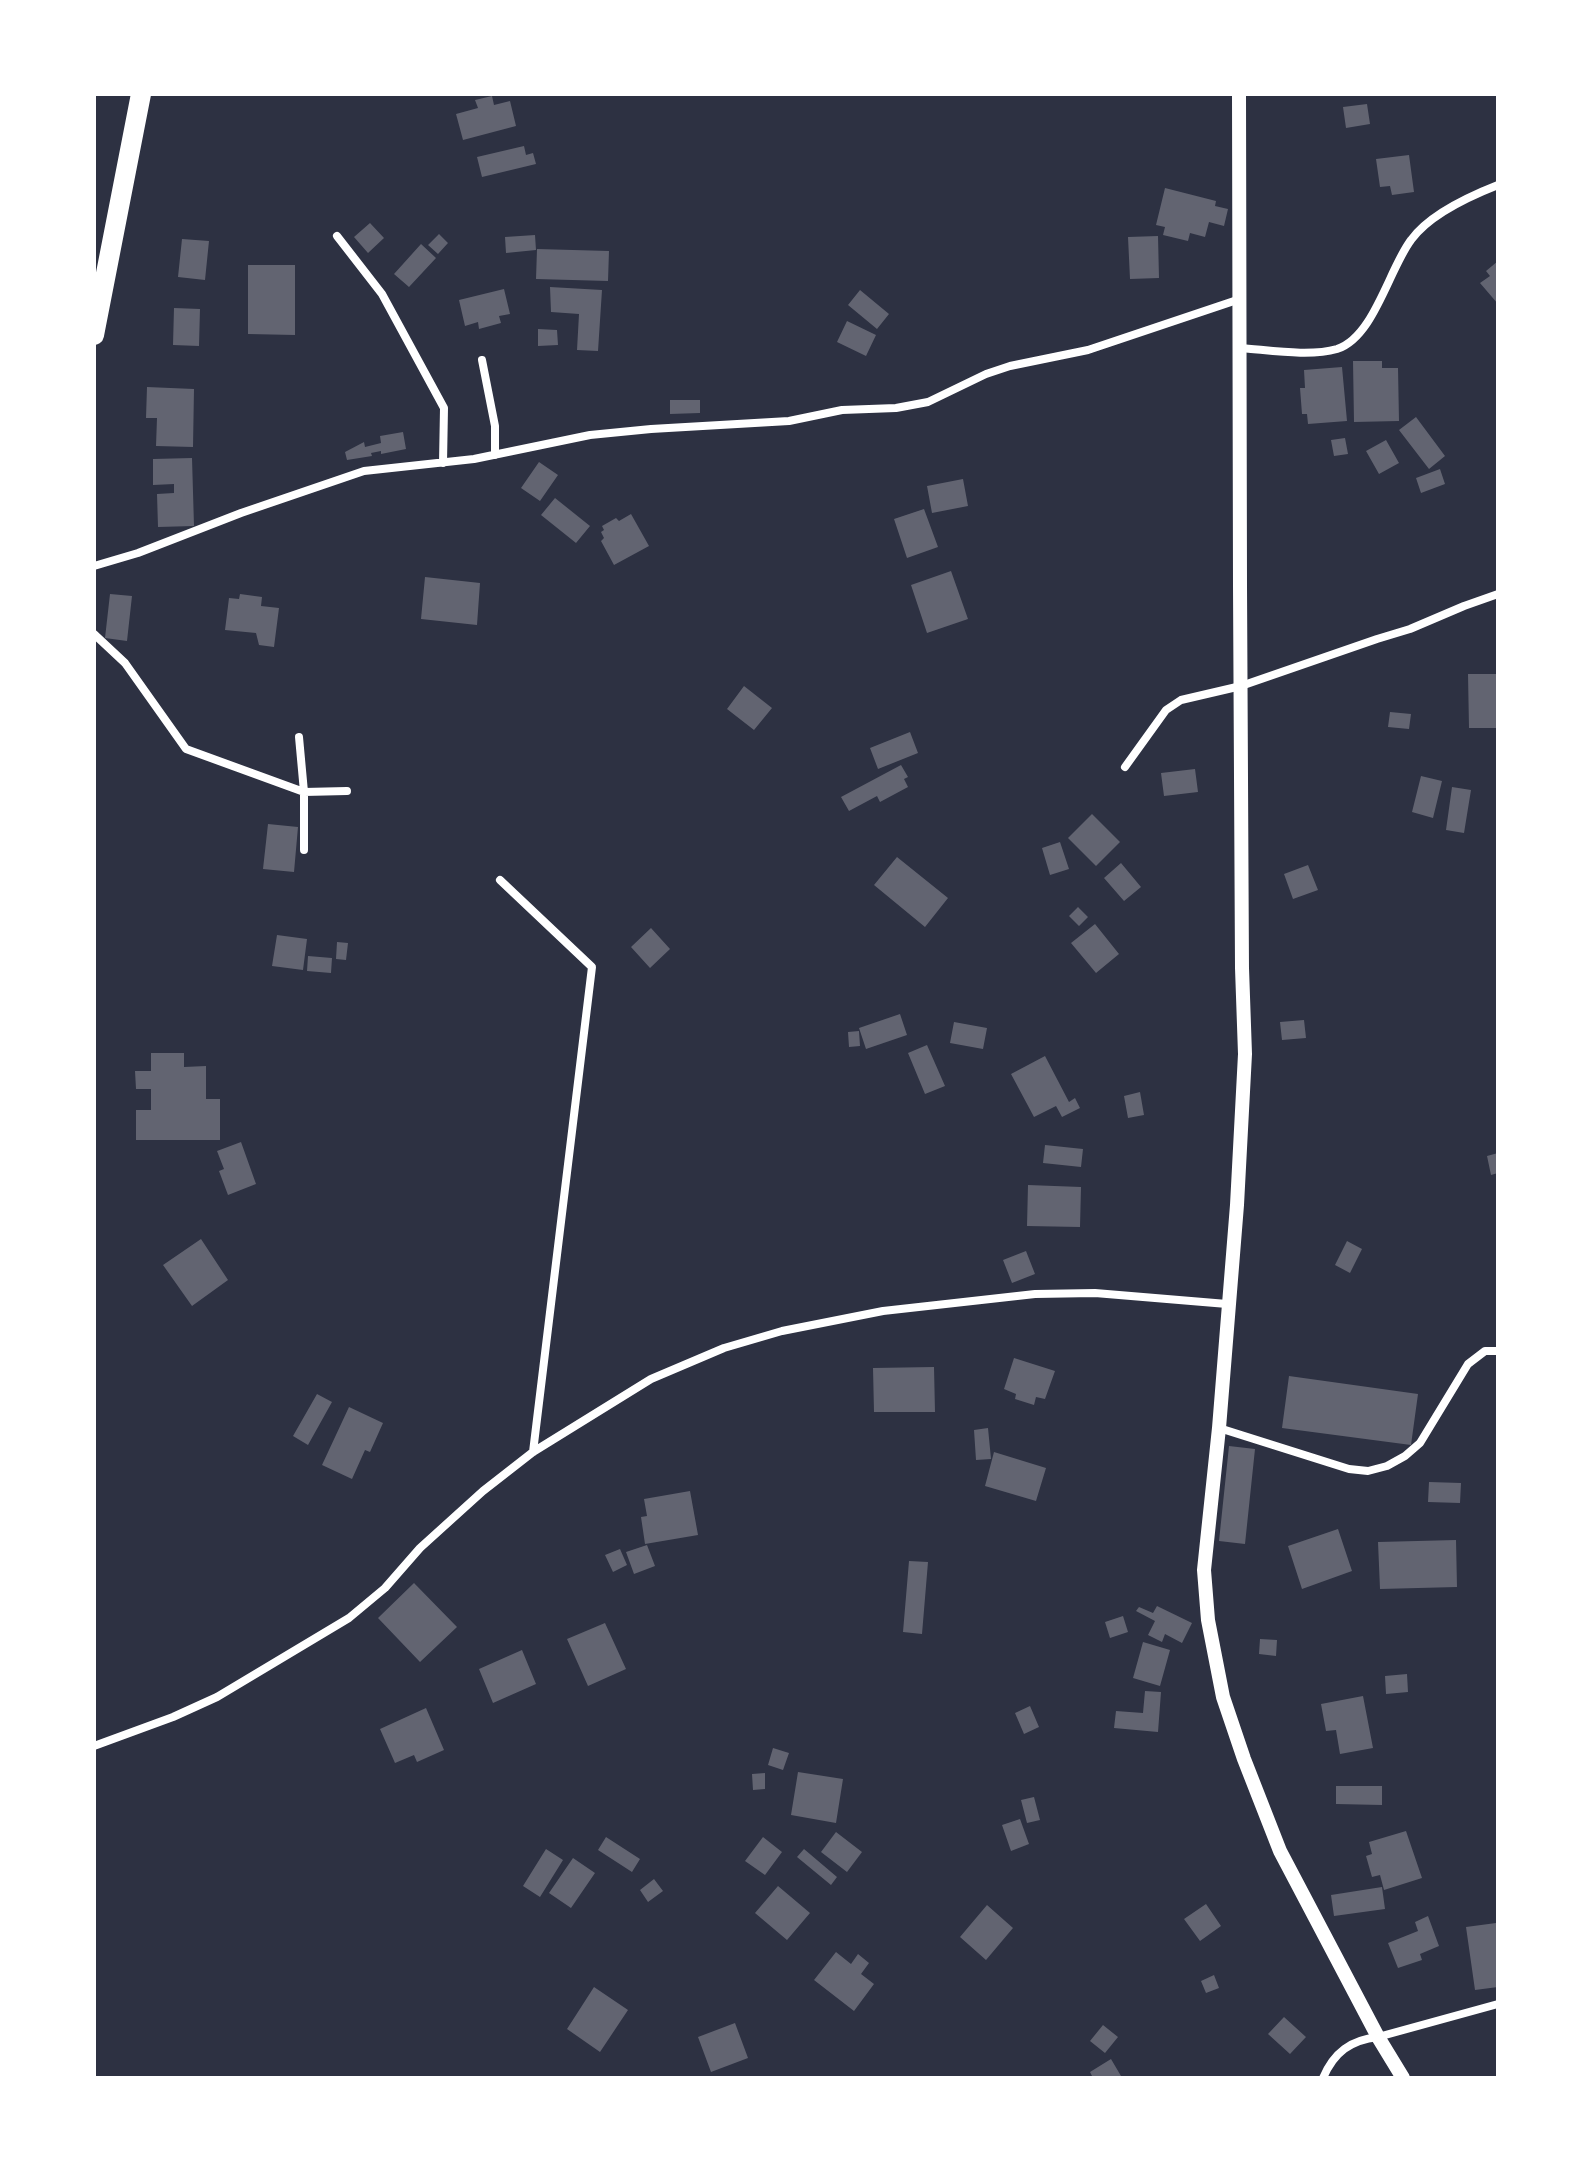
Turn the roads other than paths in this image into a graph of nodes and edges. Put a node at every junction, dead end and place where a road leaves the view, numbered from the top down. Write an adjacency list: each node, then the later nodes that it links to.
1 (141, 94): 6 (main road)
2 (1239, 94): 5 (street)
3 (1498, 185): 7 (street)
4 (337, 236): 10 (street)
5 (1240, 299): 7 (street); 9 (street)
6 (94, 335)
7 (1240, 348): 14 (street)
8 (482, 360): 9 (street)
9 (495, 455): 10 (street)
10 (443, 463): 11 (street)
11 (94, 566)
12 (1498, 594): 14 (street)
13 (94, 634): 18 (street)
14 (1241, 686): 16 (street); 21 (street)
15 (299, 737): 18 (street)
16 (1125, 767)
17 (347, 791): 18 (street)
18 (304, 792): 19 (street)
19 (304, 850)
20 (500, 880): 24 (street)
21 (1227, 1304): 23 (street); 24 (street)
22 (1498, 1351): 23 (street)
23 (1219, 1428): 27 (street)
24 (533, 1452): 25 (street)
25 (94, 1746)
26 (1498, 2004): 27 (street)
27 (1378, 2037): 28 (street); 29 (street)
28 (1323, 2078)
29 (1403, 2078)

